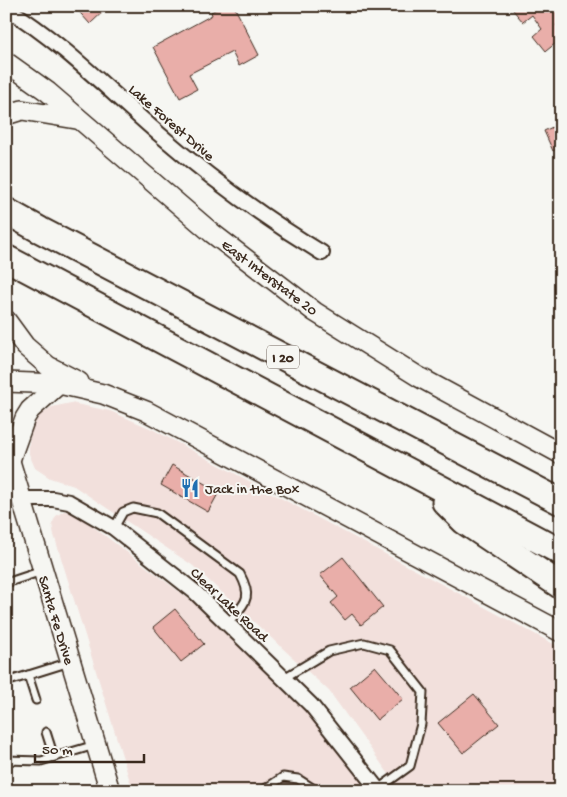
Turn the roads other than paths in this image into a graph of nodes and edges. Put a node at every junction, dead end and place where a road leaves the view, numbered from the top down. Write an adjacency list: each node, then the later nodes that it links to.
1 (10, 9): 6 (street, Lake Forest Drive)
2 (6, 62): 4 (main road, East Interstate 20)
3 (6, 115): 4 (main road)
4 (76, 119): 12 (main road, East Interstate 20)
5 (6, 211): 16 (highway, I 20)
6 (322, 253)
7 (6, 258): 14 (highway)
8 (7, 322): 11 (main road)
9 (6, 382): 10 (main road)
10 (59, 384): 11 (main road); 13 (main road)
11 (103, 394): 23 (main road)
12 (561, 454)
13 (7, 458): 15 (main road, Santa Fe Drive)
14 (421, 479): 18 (highway); 21 (highway)
15 (21, 500): 17 (street, Clear Lake Road); 19 (main road, Santa Fe Drive)
16 (561, 502)
17 (114, 528): 22 (street, Clear Lake Road); 22 (lane)
18 (561, 552)
19 (43, 571): 20 (lane); 24 (main road, Santa Fe Drive)
20 (6, 583)
21 (561, 586)
22 (228, 623): 26 (street, Clear Lake Road)
23 (561, 632)
24 (70, 662): 25 (lane); 30 (main road, Santa Fe Drive)
25 (28, 675): 27 (lane); 28 (lane)
26 (284, 678): 33 (street, Clear Lake Road); 33 (lane)
27 (6, 682)
28 (36, 700)
29 (46, 732): 31 (lane)
30 (95, 745): 31 (lane); 34 (main road, Santa Fe Drive)
31 (54, 757): 32 (lane)
32 (6, 760)
33 (378, 790)
34 (110, 791)
35 (262, 791): 36 (lane)
36 (317, 791)

